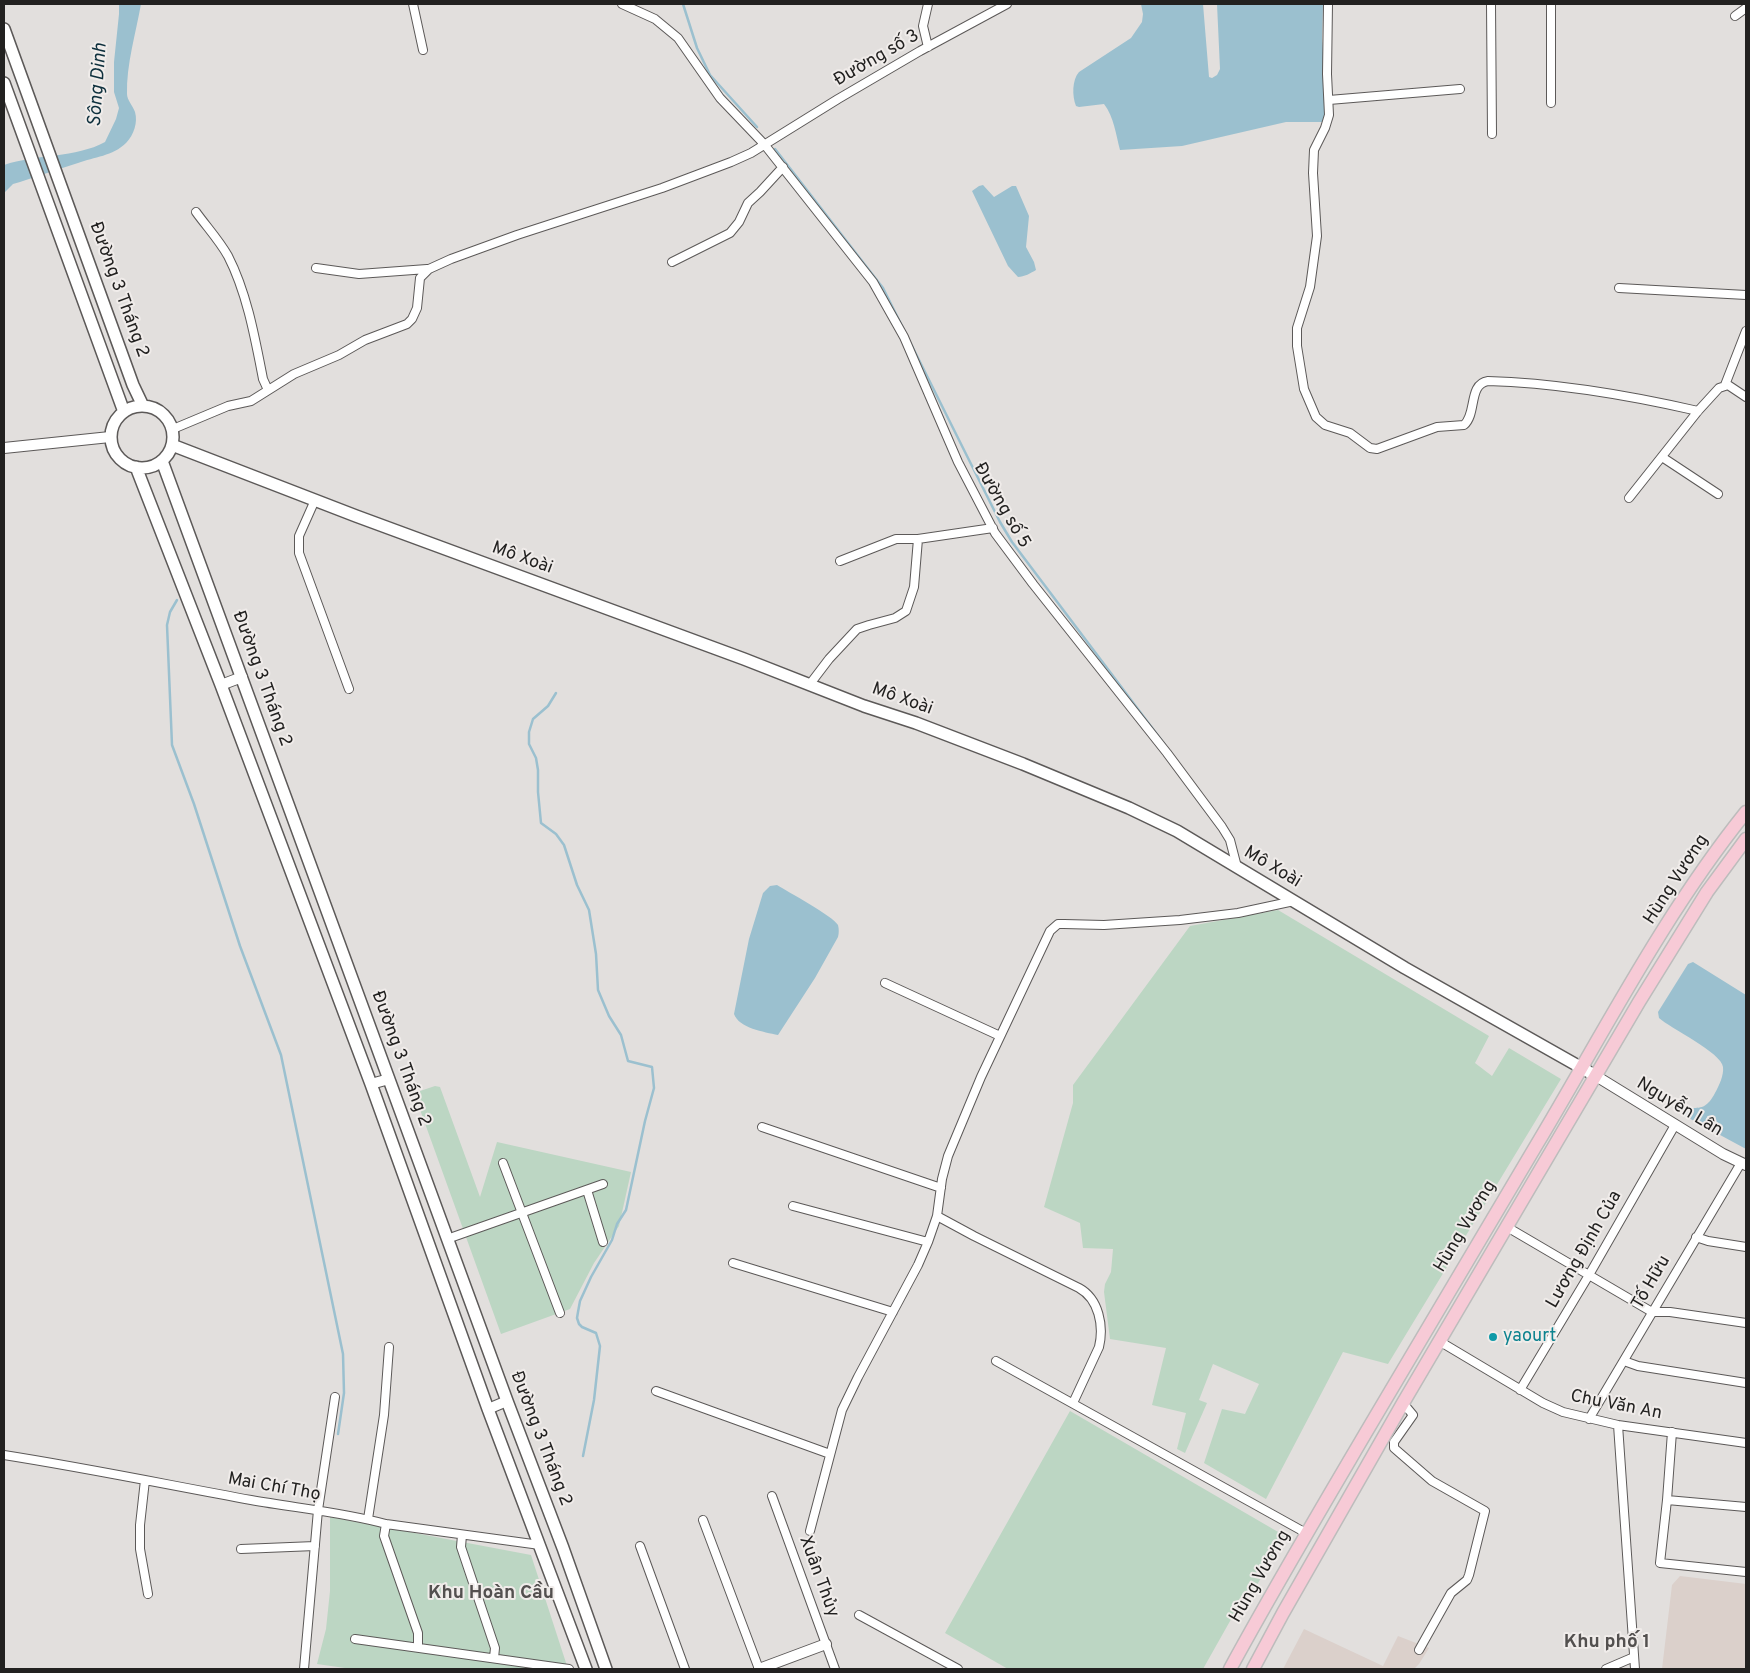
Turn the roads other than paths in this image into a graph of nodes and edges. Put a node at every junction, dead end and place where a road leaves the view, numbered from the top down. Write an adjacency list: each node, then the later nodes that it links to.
1 (413, 4): 12 (street)
2 (622, 4): 18 (street, Đường số 5)
3 (928, 4): 11 (street)
4 (1007, 4): 11 (street, Đường số 3)
5 (1328, 4): 15 (street)
6 (1491, 4): 17 (street)
7 (1551, 4): 16 (street)
8 (1746, 8): 9 (street)
9 (1735, 16)
10 (4, 29): 30 (main road, Đường 3 Tháng 2)
11 (928, 46): 18 (street, Đường số 3)
12 (423, 50)
13 (4, 83): 32 (main road, Đường 3 Tháng 2)
14 (1460, 89): 15 (street)
15 (1329, 100): 31 (street)
16 (1551, 103)
17 (1492, 134)
18 (764, 144): 19 (street, Đường số 5); 23 (street, Đường số 3)
19 (783, 167): 21 (street); 43 (street, Đường số 5)
20 (196, 212): 28 (street)
21 (672, 262)
22 (316, 268): 23 (street, Đường số 3)
23 (429, 269): 28 (street)
24 (1619, 288): 25 (street)
25 (1746, 295)
26 (1746, 331): 27 (street)
27 (1725, 386): 29 (street); 31 (street)
28 (268, 390): 33 (street)
29 (1746, 397)
30 (143, 406): 32 (main road); 33 (main road)
31 (1698, 411): 37 (street)
32 (124, 412): 34 (main road)
33 (173, 429): 35 (main road)
34 (110, 437): 36 (street); 39 (main road)
35 (172, 445): 38 (main road); 42 (main road, Mô Xoài)
36 (4, 448)
37 (1662, 457): 40 (street); 41 (street)
38 (162, 461): 39 (main road); 46 (main road, Đường 3 Tháng 2)
39 (136, 467): 48 (main road, Đường 3 Tháng 2)
40 (1718, 494)
41 (1629, 498)
42 (315, 500): 47 (main road, Mô Xoài); 49 (street)
43 (992, 528): 44 (street); 52 (street, Đường số 5)
44 (918, 539): 45 (street); 47 (street)
45 (840, 560)
46 (242, 677): 48 (street); 58 (main road, Đường 3 Tháng 2)
47 (810, 684): 52 (main road, Mô Xoài)
48 (221, 685): 59 (main road, Đường 3 Tháng 2)
49 (349, 688)
50 (1746, 812): 56 (main road, Hùng Vương)
51 (1745, 842): 57 (main road, Hùng Vương)
52 (1237, 866): 53 (main road, Mô Xoài)
53 (1294, 901): 55 (street); 56 (main road, Mô Xoài)
54 (884, 983): 55 (street)
55 (1000, 1036): 65 (street)
56 (1582, 1068): 57 (main road, Mô Xoài); 109 (main road, Hùng Vương)
57 (1596, 1076): 60 (street, Nguyễn Lân); 70 (main road, Hùng Vương)
58 (389, 1079): 59 (street); 72 (main road, Đường 3 Tháng 2)
59 (371, 1084): 93 (main road, Đường 3 Tháng 2)
60 (1675, 1125): 63 (street, Nguyễn Lân); 77 (street, Lương Định Của)
61 (762, 1127): 65 (street)
62 (503, 1162): 68 (street)
63 (1744, 1164): 71 (street, Tố Hữu)
64 (603, 1184): 66 (street)
65 (941, 1188): 69 (street)
66 (587, 1190): 68 (street); 73 (street)
67 (793, 1206): 74 (street)
68 (522, 1213): 72 (street); 80 (street)
69 (938, 1216): 74 (street); 91 (street)
70 (1507, 1227): 77 (street); 82 (main road, Hùng Vương)
71 (1696, 1237): 75 (street); 79 (street, Tố Hữu)
72 (447, 1239): 90 (main road, Đường 3 Tháng 2)
73 (603, 1242)
74 (928, 1242): 78 (street)
75 (1746, 1247)
76 (733, 1263): 78 (street)
77 (1588, 1276): 79 (street); 87 (street, Lương Định Của)
78 (894, 1312): 98 (street)
79 (1652, 1312): 81 (street); 85 (street, Tố Hữu)
80 (560, 1313)
81 (1746, 1323)
82 (1439, 1341): 87 (street, Chu Văn An); 92 (main road, Hùng Vương)
83 (389, 1347): 105 (street)
84 (996, 1361): 91 (street)
85 (1624, 1361): 86 (street); 94 (street, Tố Hữu)
86 (1746, 1383)
87 (1520, 1390): 94 (street, Chu Văn An)
88 (656, 1391): 98 (street)
89 (335, 1397): 104 (street)
90 (507, 1401): 93 (street); 128 (main road, Đường 3 Tháng 2)
91 (1073, 1403): 109 (street)
92 (1403, 1403): 111 (main road, Hùng Vương); 122 (street)
93 (488, 1409): 112 (main road, Đường 3 Tháng 2)
94 (1589, 1419): 95 (street, Chu Văn An)
95 (1618, 1425): 96 (street, Chu Văn An); 123 (street)
96 (1672, 1432): 97 (street, Chu Văn An); 102 (street)
97 (1746, 1443)
98 (830, 1454): 108 (street)
99 (4, 1456): 100 (street, Mai Chí Thọ)
100 (145, 1480): 104 (street, Mai Chí Thọ); 117 (street)
101 (772, 1496): 120 (street, Xuân Thủy)
102 (1667, 1500): 103 (street); 116 (street)
103 (1746, 1507)
104 (318, 1510): 105 (street, Mai Chí Thọ); 113 (street)
105 (368, 1519): 107 (street, Mai Chí Thọ)
106 (703, 1520): 130 (street)
107 (386, 1524): 110 (street, Mai Chí Thọ); 121 (street)
108 (810, 1531)
109 (1306, 1534): 111 (main road); 133 (main road, Hùng Vương)
110 (462, 1535): 112 (street, Mai Chí Thọ); 124 (street)
111 (1324, 1543): 134 (main road, Hùng Vương)
112 (540, 1545): 125 (main road, Đường 3 Tháng 2)
113 (315, 1546): 115 (street); 126 (street)
114 (640, 1546): 129 (street)
115 (241, 1549)
116 (1746, 1572)
117 (148, 1594)
118 (859, 1615): 132 (street)
119 (355, 1639): 121 (street)
120 (826, 1644): 130 (street); 131 (street, Xuân Thủy)
121 (418, 1647): 124 (street)
122 (1419, 1650)
123 (1634, 1657): 135 (street); 136 (street)
124 (494, 1658): 127 (street)
125 (585, 1667): 127 (street)
126 (304, 1669)
127 (571, 1669)
128 (606, 1669)
129 (685, 1669)
130 (759, 1669)
131 (835, 1669)
132 (956, 1669)
133 (1230, 1669)
134 (1253, 1669)
135 (1606, 1669)
136 (1635, 1669)

